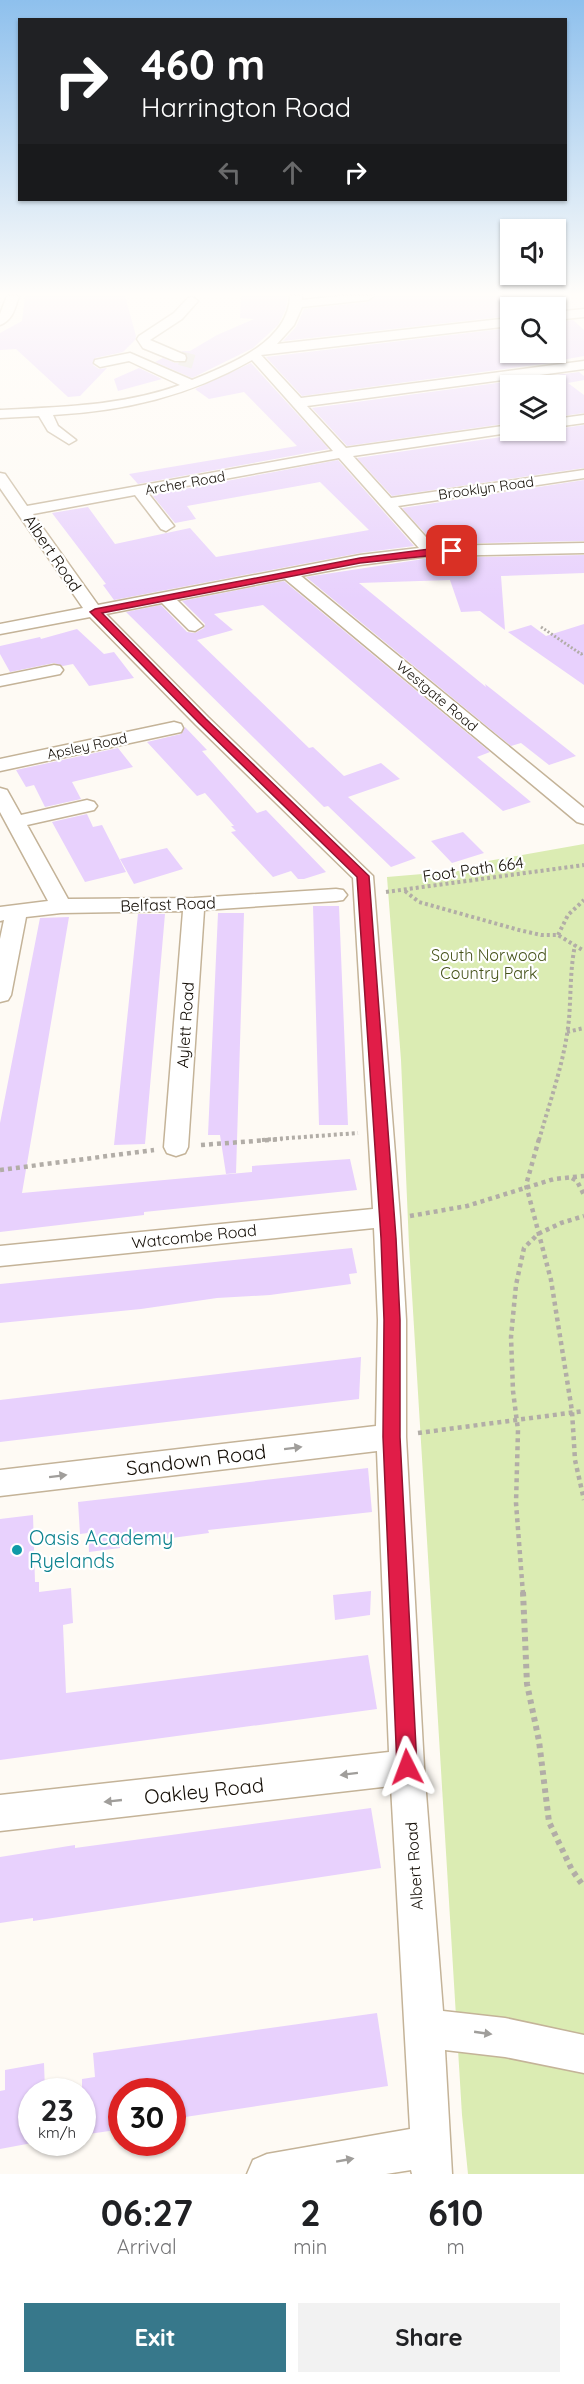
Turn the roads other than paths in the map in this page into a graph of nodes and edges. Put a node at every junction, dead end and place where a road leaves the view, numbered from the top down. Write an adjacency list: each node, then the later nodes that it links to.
1 (150, 397): 5 (street)
2 (292, 397): 4 (street)
3 (345, 397): 4 (street)
4 (297, 404): 11 (street)
5 (46, 411): 6 (street); 10 (street)
6 (0, 414)
7 (584, 419): 8 (street)
8 (566, 421)
9 (500, 431): 11 (street, Archer Road)
10 (69, 440)
11 (345, 454): 14 (street, Archer Road); 16 (street)
12 (584, 474): 16 (street, Brooklyn Road)
13 (0, 477): 17 (street, Albert Road)
14 (139, 491): 17 (street, Archer Road); 18 (street)
15 (0, 503): 17 (street, Archer Road)
16 (388, 503): 20 (street)
17 (20, 505): 23 (street, Albert Road)
18 (166, 526)
19 (584, 548): 20 (street)
20 (430, 551): 21 (street)
21 (289, 574): 22 (street); 32 (street, Westgate Road)
22 (167, 599): 23 (street); 24 (street)
23 (95, 612): 25 (street); 40 (street, Albert Road)
24 (195, 626)
25 (0, 629)
26 (54, 670): 27 (street)
27 (0, 681)
28 (174, 728): 29 (street, Apsley Road)
29 (0, 765)
30 (0, 794): 33 (street)
31 (87, 806): 33 (street)
32 (584, 818)
33 (15, 822): 36 (street)
34 (336, 895): 35 (street, Belfast Road)
35 (194, 904): 36 (street, Belfast Road); 39 (street, Aylett Road)
36 (61, 906): 37 (street, Belfast Road)
37 (8, 913): 38 (street)
38 (0, 995)
39 (176, 1147)
40 (387, 1218): 41 (street, Watcombe Road); 42 (street, Albert Road)
41 (0, 1256)
42 (391, 1437): 43 (street, Sandown Road, one-way to 42); 44 (street, Albert Road)
43 (0, 1483)
44 (407, 1767): 45 (street, Oakley Road, one-way to 45); 46 (street, Albert Road)
45 (0, 1813)
46 (425, 2029): 47 (street, one-way to 47); 48 (street, Albert Road)
47 (584, 2054)
48 (431, 2160): 49 (street, one-way to 48)
49 (267, 2174)

